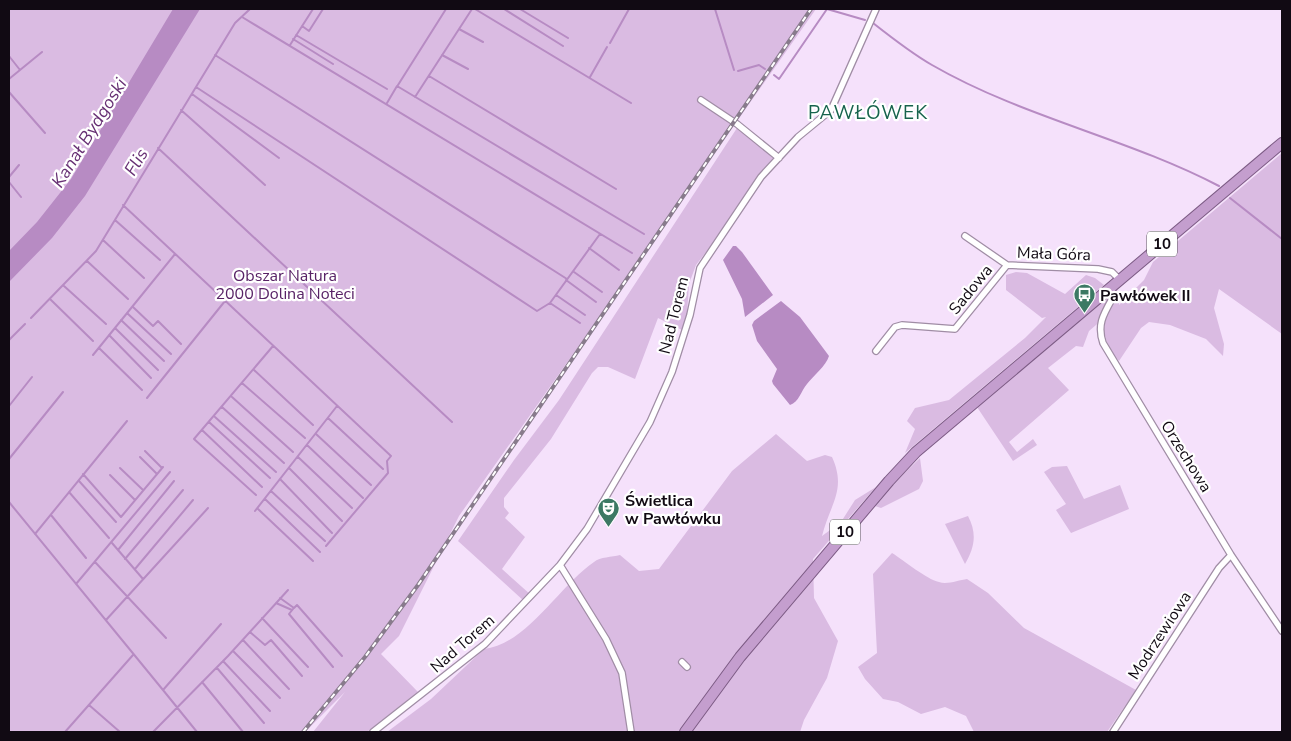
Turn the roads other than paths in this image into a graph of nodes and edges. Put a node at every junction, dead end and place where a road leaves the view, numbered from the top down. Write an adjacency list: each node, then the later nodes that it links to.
1 (876, 9): 4 (street, Nad Torem)
2 (700, 100): 4 (street)
3 (1282, 143): 7 (highway, 10)
4 (779, 158): 11 (street, Nad Torem)
5 (964, 236): 6 (street, Mała Góra)
6 (1007, 265): 7 (street, Mała Góra); 9 (street, Sadowa)
7 (1120, 279): 8 (highway, 10)
8 (1109, 289): 10 (street, Orzechowa); 17 (highway, 10)
9 (876, 351)
10 (1231, 555): 12 (street, Orzechowa); 18 (street, Modrzewiowa)
11 (560, 565): 15 (street, Nad Torem); 16 (street)
12 (1282, 631)
13 (682, 662): 14 (street)
14 (687, 667)
15 (373, 732)
16 (631, 732)
17 (685, 732)
18 (1112, 732)

